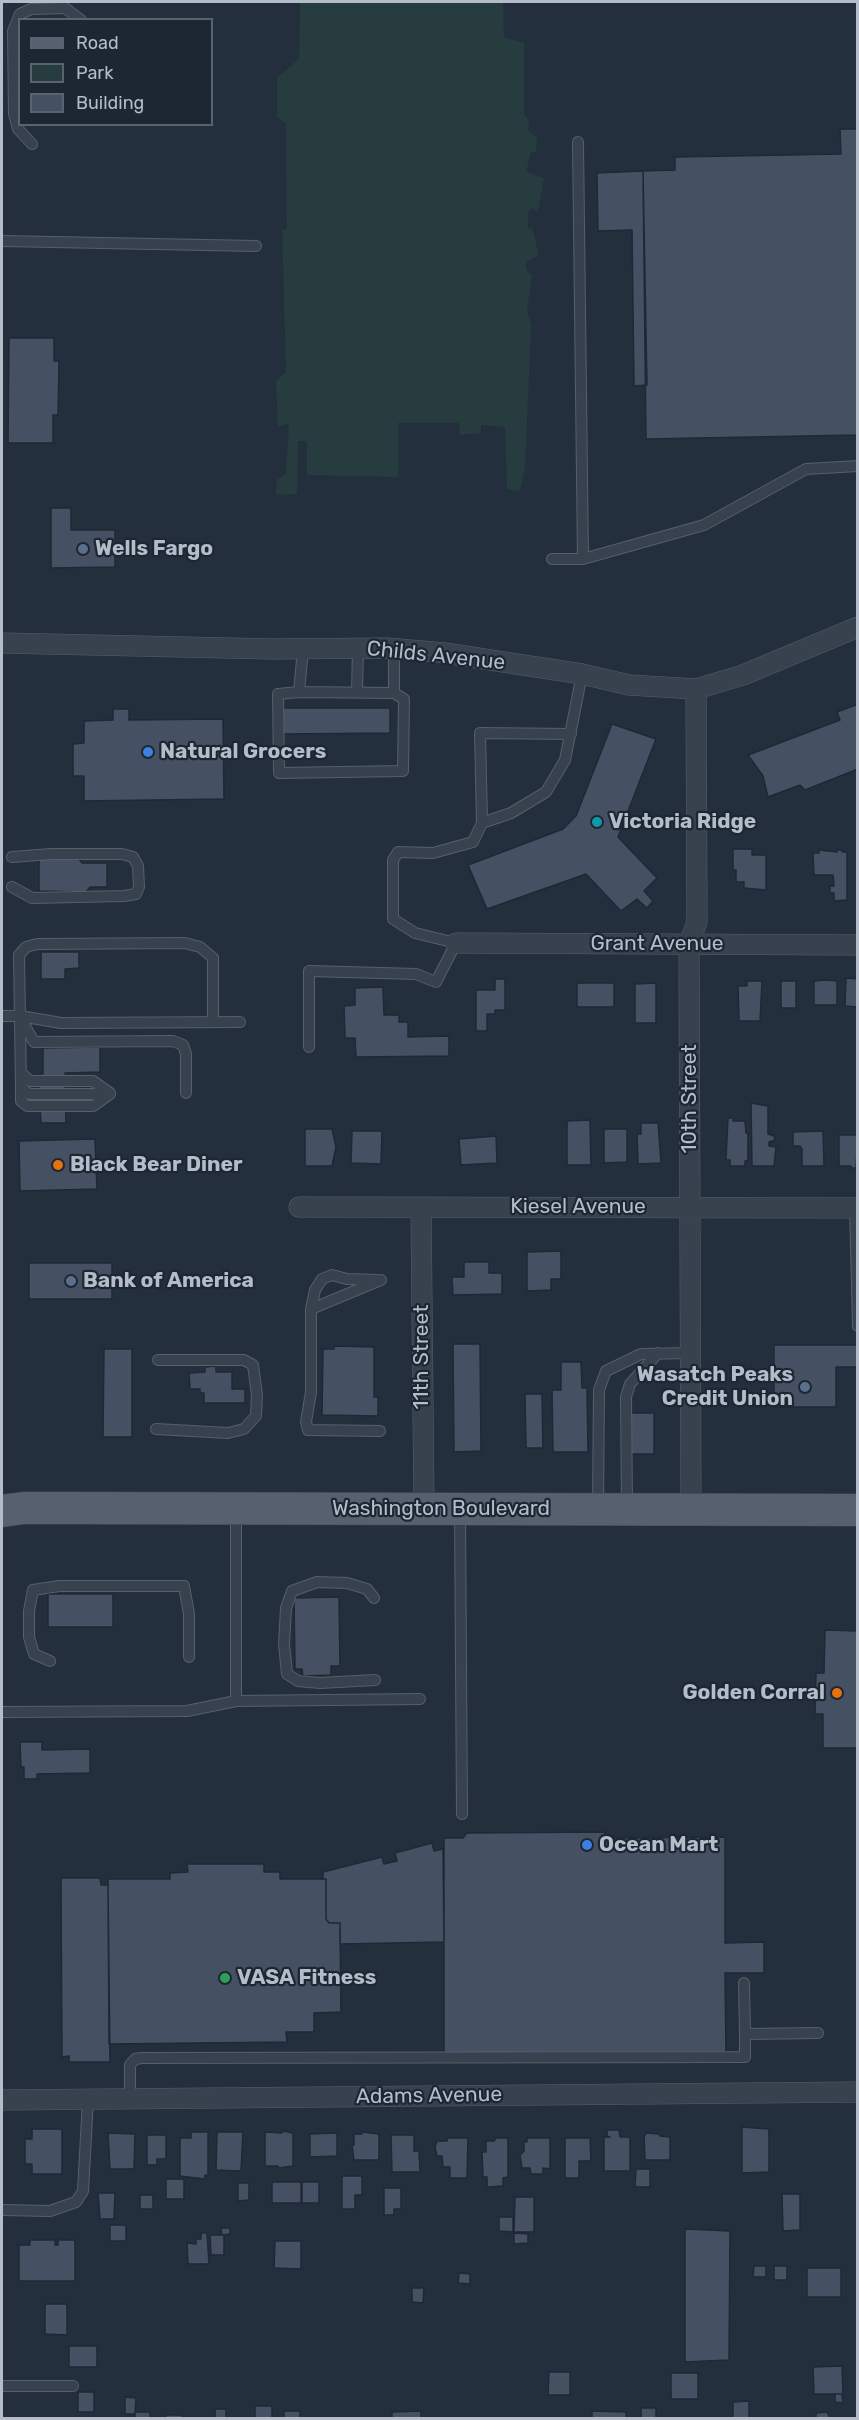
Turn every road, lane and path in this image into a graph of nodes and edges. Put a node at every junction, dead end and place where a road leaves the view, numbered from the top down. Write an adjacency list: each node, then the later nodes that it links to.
1 (18, 18): 2 (lane)
2 (78, 18)
3 (18, 19): 5 (lane)
4 (578, 142): 10 (lane)
5 (32, 144)
6 (2, 241): 7 (lane)
7 (256, 246)
8 (858, 466): 10 (lane)
9 (552, 559): 10 (lane)
10 (584, 559)
11 (858, 627): 17 (street, Childs Avenue)
12 (2, 643): 15 (street, Childs Avenue)
13 (358, 648): 14 (street, Childs Avenue); 15 (street, Childs Avenue); 19 (lane)
14 (394, 648): 16 (street, Childs Avenue); 20 (lane)
15 (303, 649): 18 (lane)
16 (582, 674): 17 (street, Childs Avenue); 21 (lane)
17 (696, 688): 26 (street, 10th Street)
18 (299, 692): 19 (lane); 20 (lane)
19 (357, 692): 20 (lane)
20 (394, 693)
21 (571, 734): 22 (lane); 22 (lane)
22 (482, 823): 25 (lane)
23 (12, 857): 24 (lane)
24 (12, 887)
25 (456, 942): 26 (street, Grant Avenue); 32 (lane)
26 (689, 944): 27 (street, Grant Avenue); 37 (street, 10th Street)
27 (858, 945)
28 (2, 1016): 29 (lane)
29 (20, 1016): 30 (lane); 30 (lane); 33 (lane); 34 (lane)
30 (213, 1022): 31 (lane)
31 (240, 1022)
32 (309, 1047)
33 (21, 1073): 33 (lane)
34 (186, 1093)
35 (298, 1207): 36 (street, Kiesel Avenue)
36 (421, 1207): 37 (street, Kiesel Avenue); 48 (street, 11th Street)
37 (690, 1208): 38 (street, Kiesel Avenue); 42 (street, 10th Street)
38 (856, 1208): 40 (lane)
39 (311, 1309): 39 (lane); 45 (lane)
40 (858, 1326)
41 (658, 1353): 42 (lane); 50 (lane); 50 (lane)
42 (690, 1353): 51 (street, 10th Street)
43 (158, 1360): 44 (lane)
44 (156, 1429)
45 (380, 1431)
46 (9, 1506): 47 (main road, Washington Boulevard)
47 (236, 1508): 48 (main road, Washington Boulevard); 58 (lane)
48 (424, 1508): 49 (main road, Washington Boulevard)
49 (460, 1508): 50 (main road, Washington Boulevard); 60 (lane)
50 (613, 1510): 51 (main road, Washington Boulevard)
51 (691, 1510): 52 (main road, Washington Boulevard)
52 (858, 1510)
53 (374, 1598): 56 (lane)
54 (189, 1657): 55 (lane)
55 (50, 1661)
56 (375, 1680)
57 (420, 1699): 58 (lane)
58 (236, 1701): 59 (lane)
59 (2, 1712)
60 (462, 1814)
61 (744, 1983): 63 (lane)
62 (818, 2033): 63 (lane)
63 (745, 2034): 66 (lane)
64 (858, 2092): 66 (street, Adams Avenue)
65 (88, 2099): 66 (street, Adams Avenue); 67 (street, Adams Avenue); 68 (lane)
66 (130, 2099)
67 (2, 2100)
68 (2, 2210)
69 (2, 2386): 70 (lane)
70 (73, 2386)

